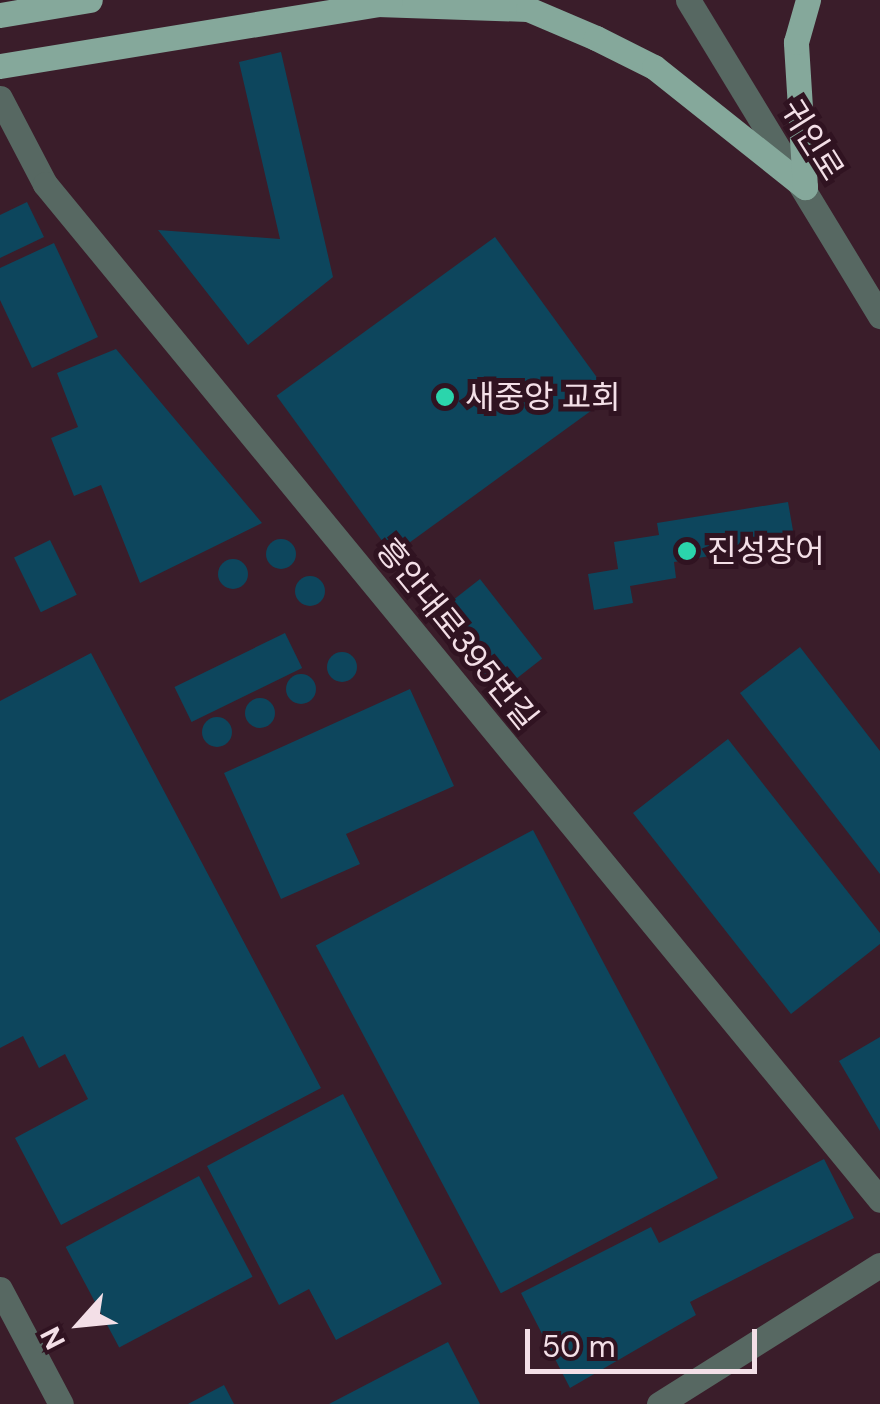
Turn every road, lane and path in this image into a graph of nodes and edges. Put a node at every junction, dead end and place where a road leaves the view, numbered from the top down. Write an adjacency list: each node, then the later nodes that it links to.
1 (90, 0): 5 (main road)
2 (688, 0): 8 (street, 귀인로)
3 (808, 0): 8 (main road)
4 (390, 2): 6 (main road); 8 (main road)
5 (0, 14)
6 (0, 66)
7 (0, 98): 10 (street, 흥안대로395번길)
8 (805, 187): 9 (street, 귀인로)
9 (880, 316)
10 (880, 1200)
11 (880, 1266): 14 (street)
12 (0, 1288): 13 (street)
13 (60, 1404)
14 (659, 1404)

